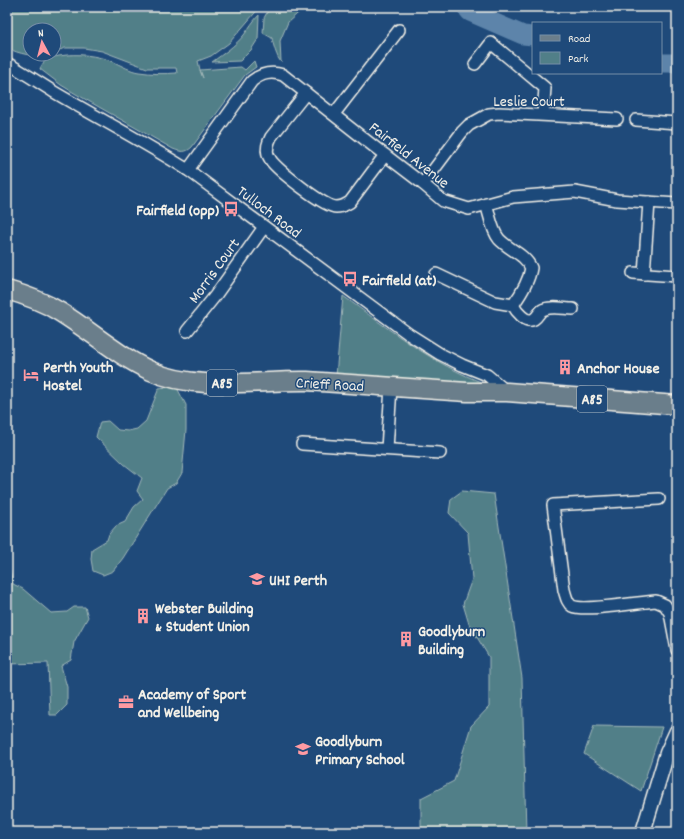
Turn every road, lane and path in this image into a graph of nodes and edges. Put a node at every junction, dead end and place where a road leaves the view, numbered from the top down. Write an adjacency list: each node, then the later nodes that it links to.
1 (400, 30): 5 (street)
2 (7, 63): 11 (street, Tulloch Road)
3 (475, 64): 6 (street)
4 (306, 93): 5 (street, Fairfield Avenue); 10 (street); 11 (street, Fairfield Avenue)
5 (334, 114): 10 (street, Fairfield Avenue)
6 (543, 114): 7 (street, Leslie Court); 12 (street, Leslie Court)
7 (617, 119)
8 (636, 120): 9 (street)
9 (677, 123)
10 (385, 155): 12 (street, Fairfield Avenue)
11 (188, 170): 16 (street, Tulloch Road)
12 (423, 184): 14 (street, Fairfield Avenue)
13 (650, 202): 14 (street, Fairfield Avenue); 15 (street, Fairfield Avenue); 18 (street)
14 (486, 204): 20 (street)
15 (677, 204)
16 (264, 227): 22 (street, Morris Court); 24 (street, Tulloch Road)
17 (436, 274): 20 (street)
18 (677, 276)
19 (7, 290): 23 (main road, Crieff Road / A85)
20 (513, 305): 21 (street)
21 (573, 309)
22 (187, 331)
23 (391, 387): 24 (main road, Crieff Road / A85); 27 (street)
24 (507, 392): 25 (main road, Crieff Road / A85)
25 (677, 405)
26 (302, 444): 27 (street)
27 (387, 449): 28 (street)
28 (440, 453)
29 (659, 499): 30 (street)
30 (677, 650)
31 (677, 731): 32 (street)
32 (643, 832)

